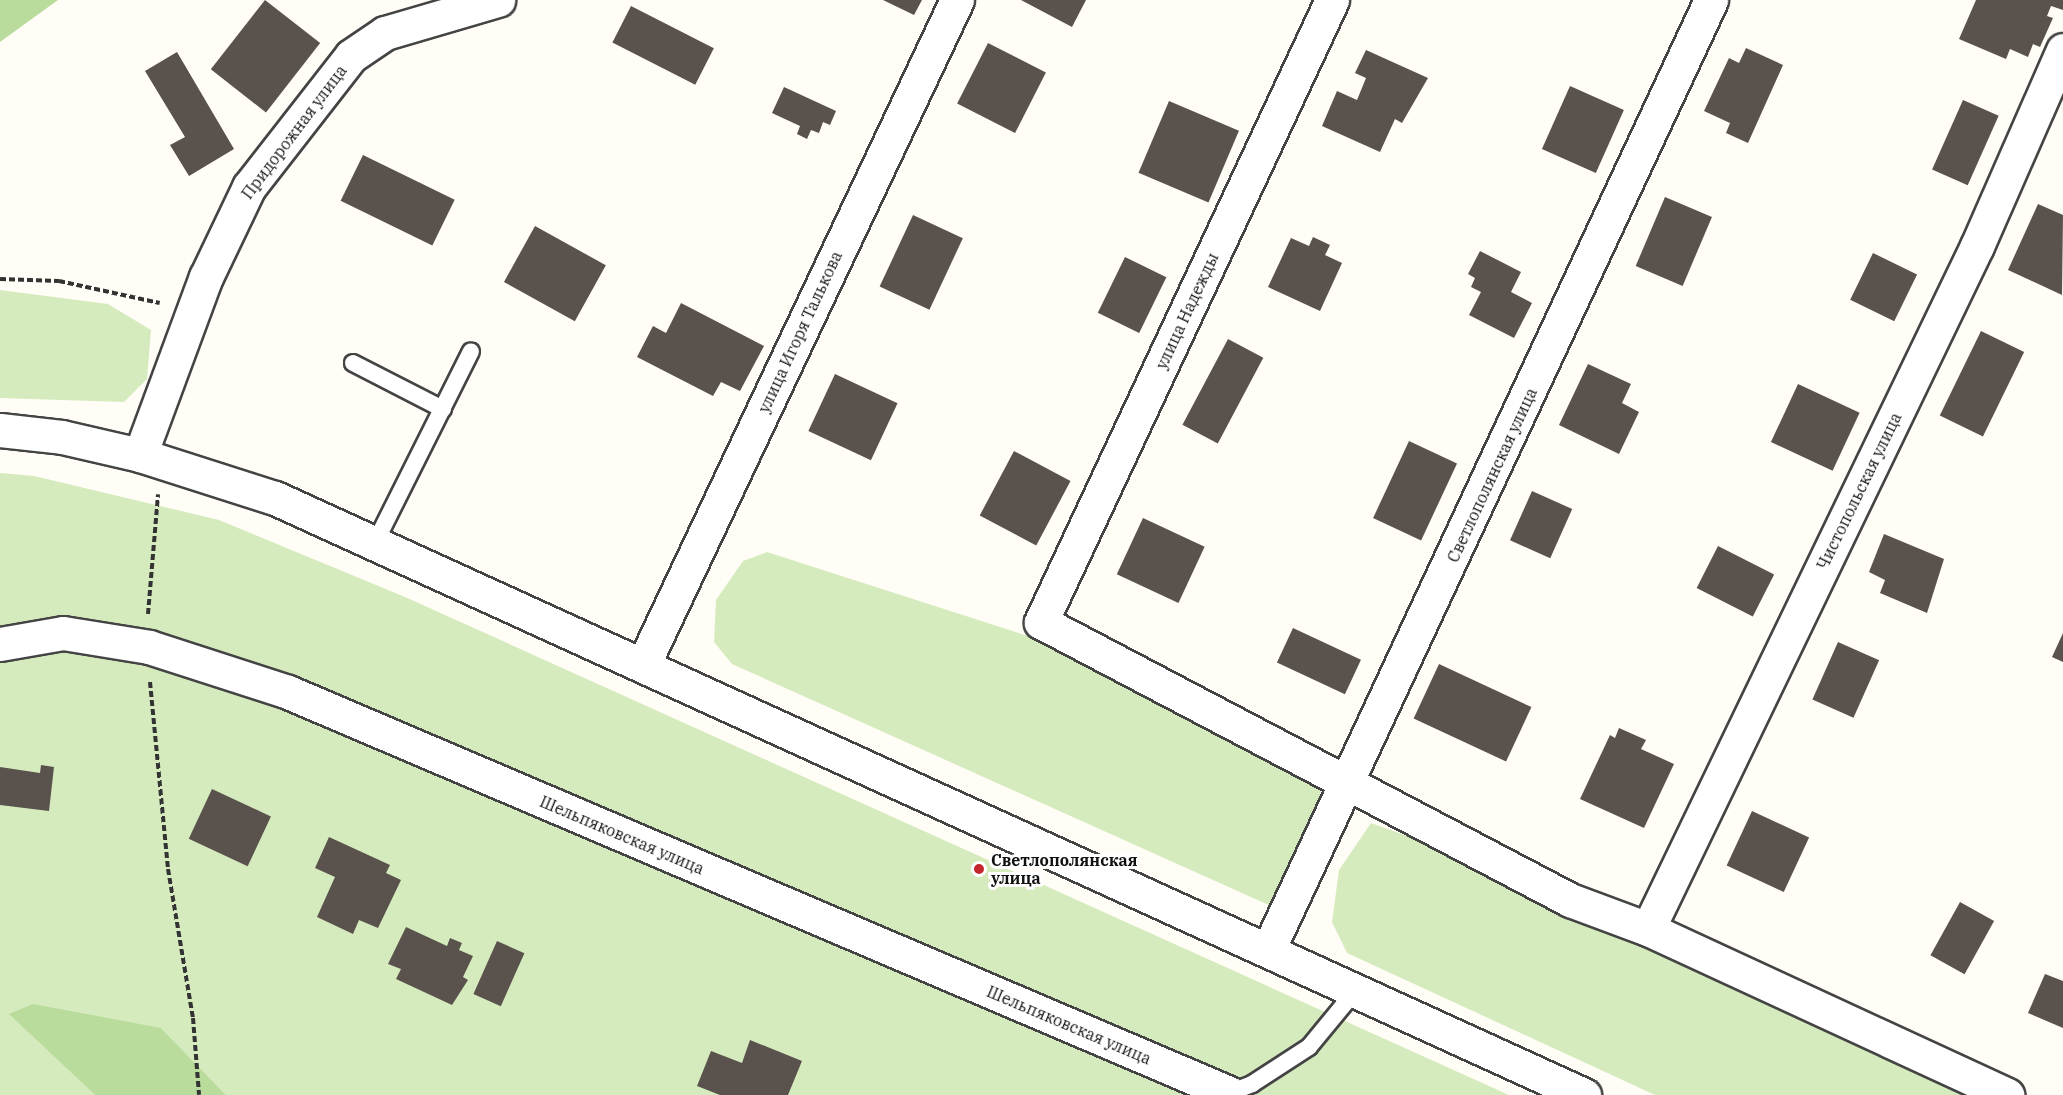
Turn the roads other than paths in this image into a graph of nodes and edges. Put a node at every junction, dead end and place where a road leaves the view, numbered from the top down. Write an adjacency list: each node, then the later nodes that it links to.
1 (498, 0): 10 (street, Придорожная улица)
2 (957, 0): 13 (street, улица Игоря Талькова)
3 (1332, 0): 14 (street, улица Надежды)
4 (1711, 0): 14 (street, Светлополянская улица)
5 (2063, 50): 15 (street, Чистопольская улица)
6 (471, 351): 8 (lane)
7 (353, 363): 8 (lane)
8 (442, 409): 11 (lane)
9 (0, 430): 10 (street)
10 (153, 459): 11 (street)
11 (376, 541): 13 (street)
12 (0, 644): 18 (street, Шельпяковская улица)
13 (644, 663): 16 (street)
14 (1349, 783): 15 (street); 16 (street, Светлополянская улица)
15 (1648, 929): 20 (street)
16 (1269, 948): 17 (street)
17 (1356, 990): 18 (lane); 19 (street)
18 (1229, 1093)
19 (1584, 1095)
20 (2007, 1095)

